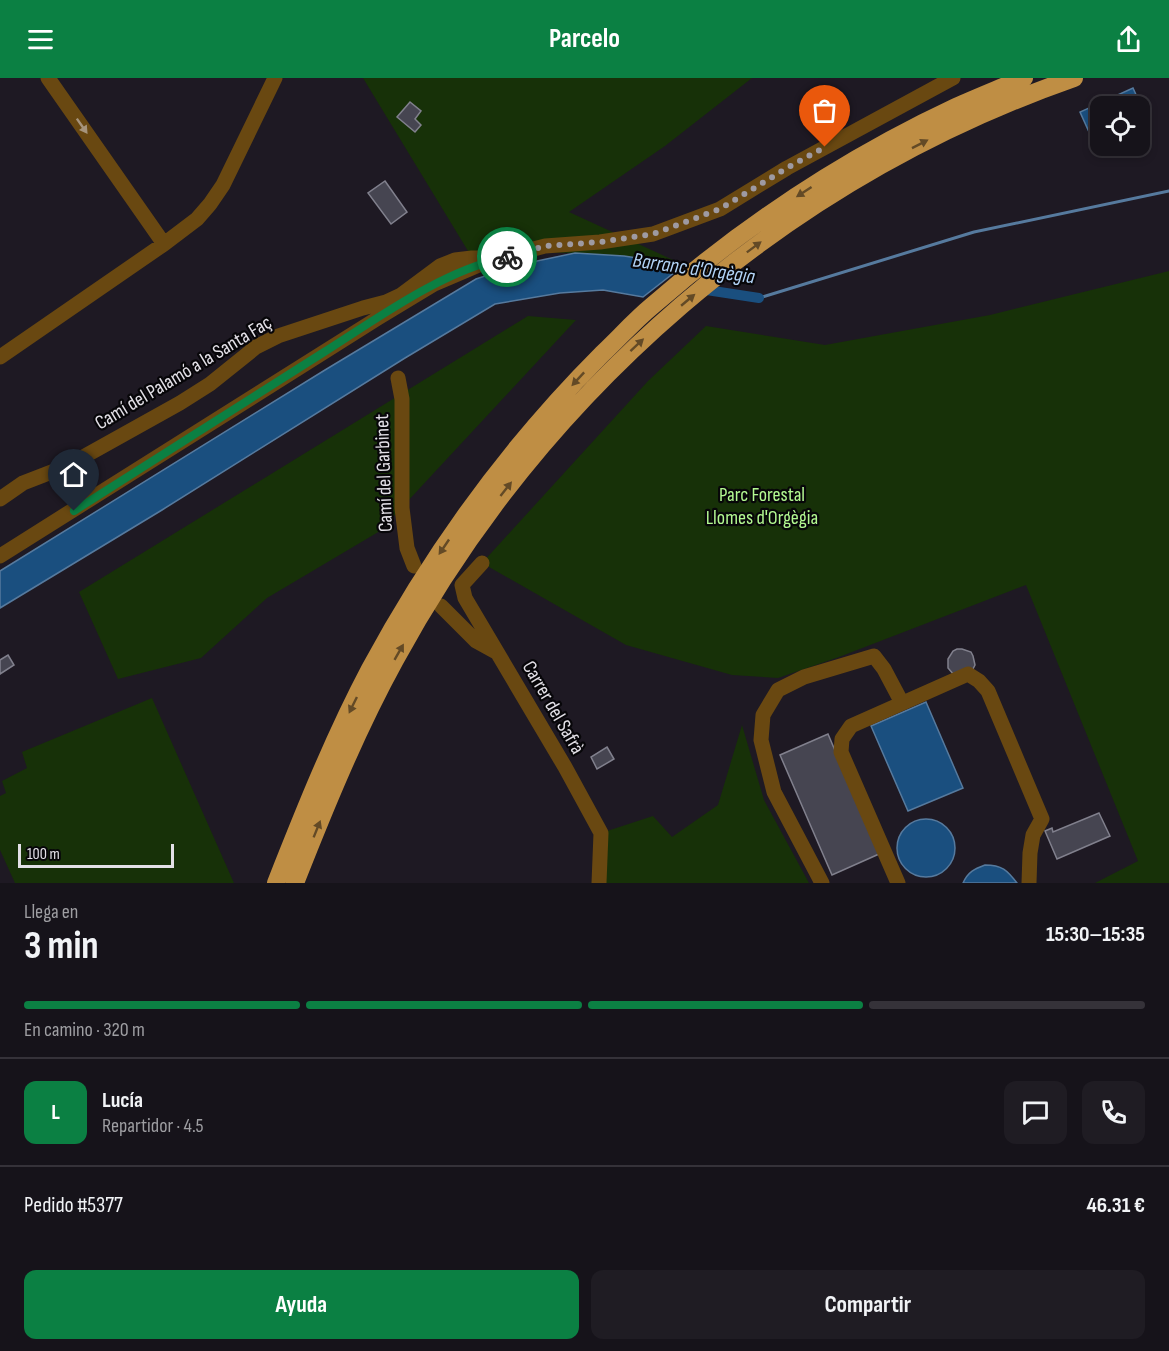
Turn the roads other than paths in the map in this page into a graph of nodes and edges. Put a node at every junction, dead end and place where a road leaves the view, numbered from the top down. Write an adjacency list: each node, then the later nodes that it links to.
1 (48, 78): 6 (street, one-way to 6)
2 (275, 78): 6 (street)
3 (953, 78): 7 (street, Camí del Palamó a la Santa Faç)
4 (1024, 78): 17 (highway, one-way to 17)
5 (1074, 78): 18 (highway, one-way to 5)
6 (164, 244): 8 (street)
7 (488, 261): 10 (street, Camí del Palamó a la Santa Faç); 11 (street)
8 (0, 357)
9 (398, 378): 13 (street, Camí del Garbinet)
10 (0, 499)
11 (0, 556)
12 (482, 563): 15 (street, Carrer del Safrà)
13 (414, 566)
14 (441, 606): 15 (street)
15 (498, 653): 19 (street, Carrer del Safrà)
16 (902, 703): 20 (street); 21 (street); 22 (street)
17 (276, 883)
18 (295, 883)
19 (599, 883)
20 (822, 883)
21 (898, 883)
22 (1029, 883)

